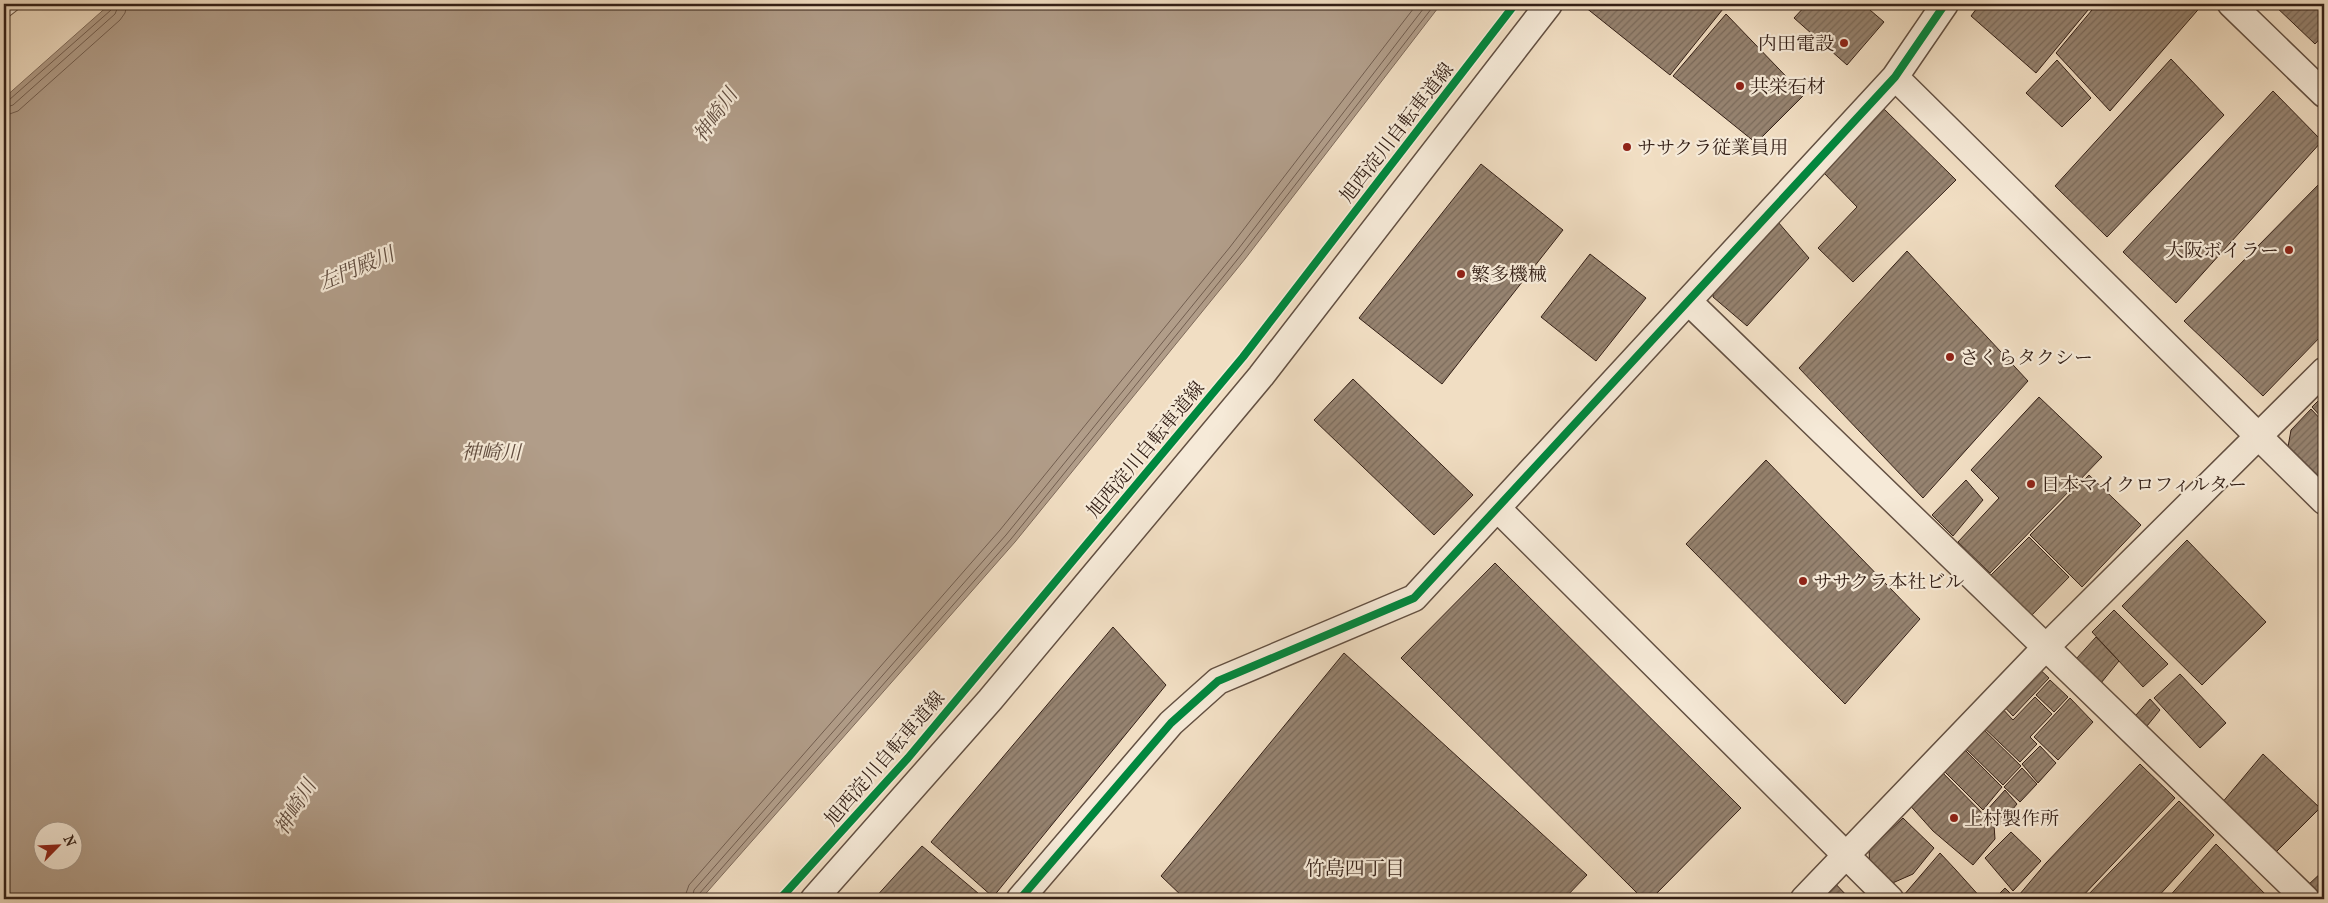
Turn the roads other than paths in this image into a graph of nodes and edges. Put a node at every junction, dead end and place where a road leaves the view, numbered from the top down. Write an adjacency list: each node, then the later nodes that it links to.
1 (13, 4): 5 (lane)
2 (1549, 4): 16 (street)
3 (1945, 4): 6 (street)
4 (2231, 4): 7 (street)
5 (4, 11)
6 (1895, 77): 8 (street); 10 (street)
7 (2324, 94)
8 (1688, 301): 12 (street); 13 (street)
9 (2324, 371): 10 (street)
10 (2259, 437): 11 (street); 13 (street)
11 (2324, 501)
12 (1498, 508): 14 (street); 15 (street)
13 (2046, 647): 14 (street); 19 (street)
14 (1846, 856): 17 (street); 18 (street)
15 (1031, 895)
16 (814, 899)
17 (1804, 899)
18 (1890, 899)
19 (2306, 899)

